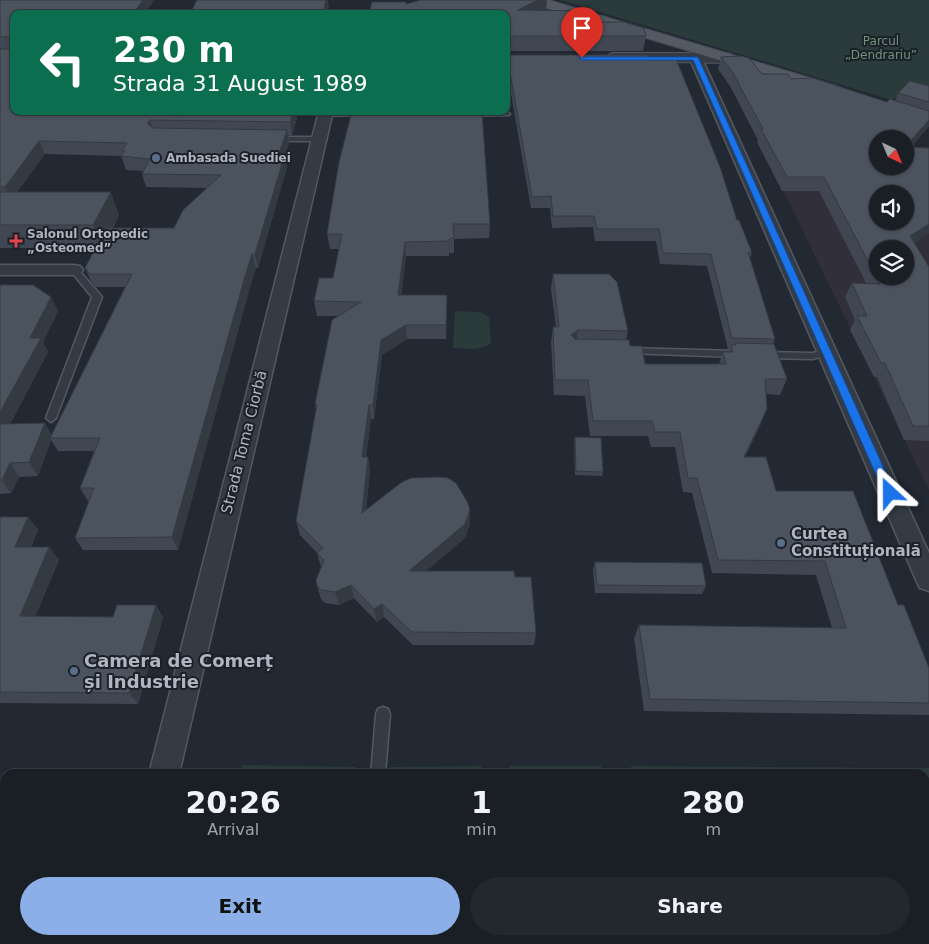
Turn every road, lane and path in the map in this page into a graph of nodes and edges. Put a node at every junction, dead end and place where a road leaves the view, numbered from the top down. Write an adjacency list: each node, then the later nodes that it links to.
1 (534, 0): 4 (main road)
2 (601, 58): 3 (street)
3 (696, 58): 4 (street); 12 (street)
4 (728, 58): 5 (main road)
5 (850, 95)
6 (325, 115): 8 (street, Strada Toma Ciorbă)
7 (264, 138): 8 (lane)
8 (319, 139): 16 (street, Strada Toma Ciorbă)
9 (0, 270): 10 (street)
10 (74, 270): 13 (lane)
11 (616, 351): 12 (lane)
12 (827, 352): 14 (street)
13 (52, 418)
14 (929, 580)
15 (383, 714): 17 (lane)
16 (165, 769)
17 (378, 769)

